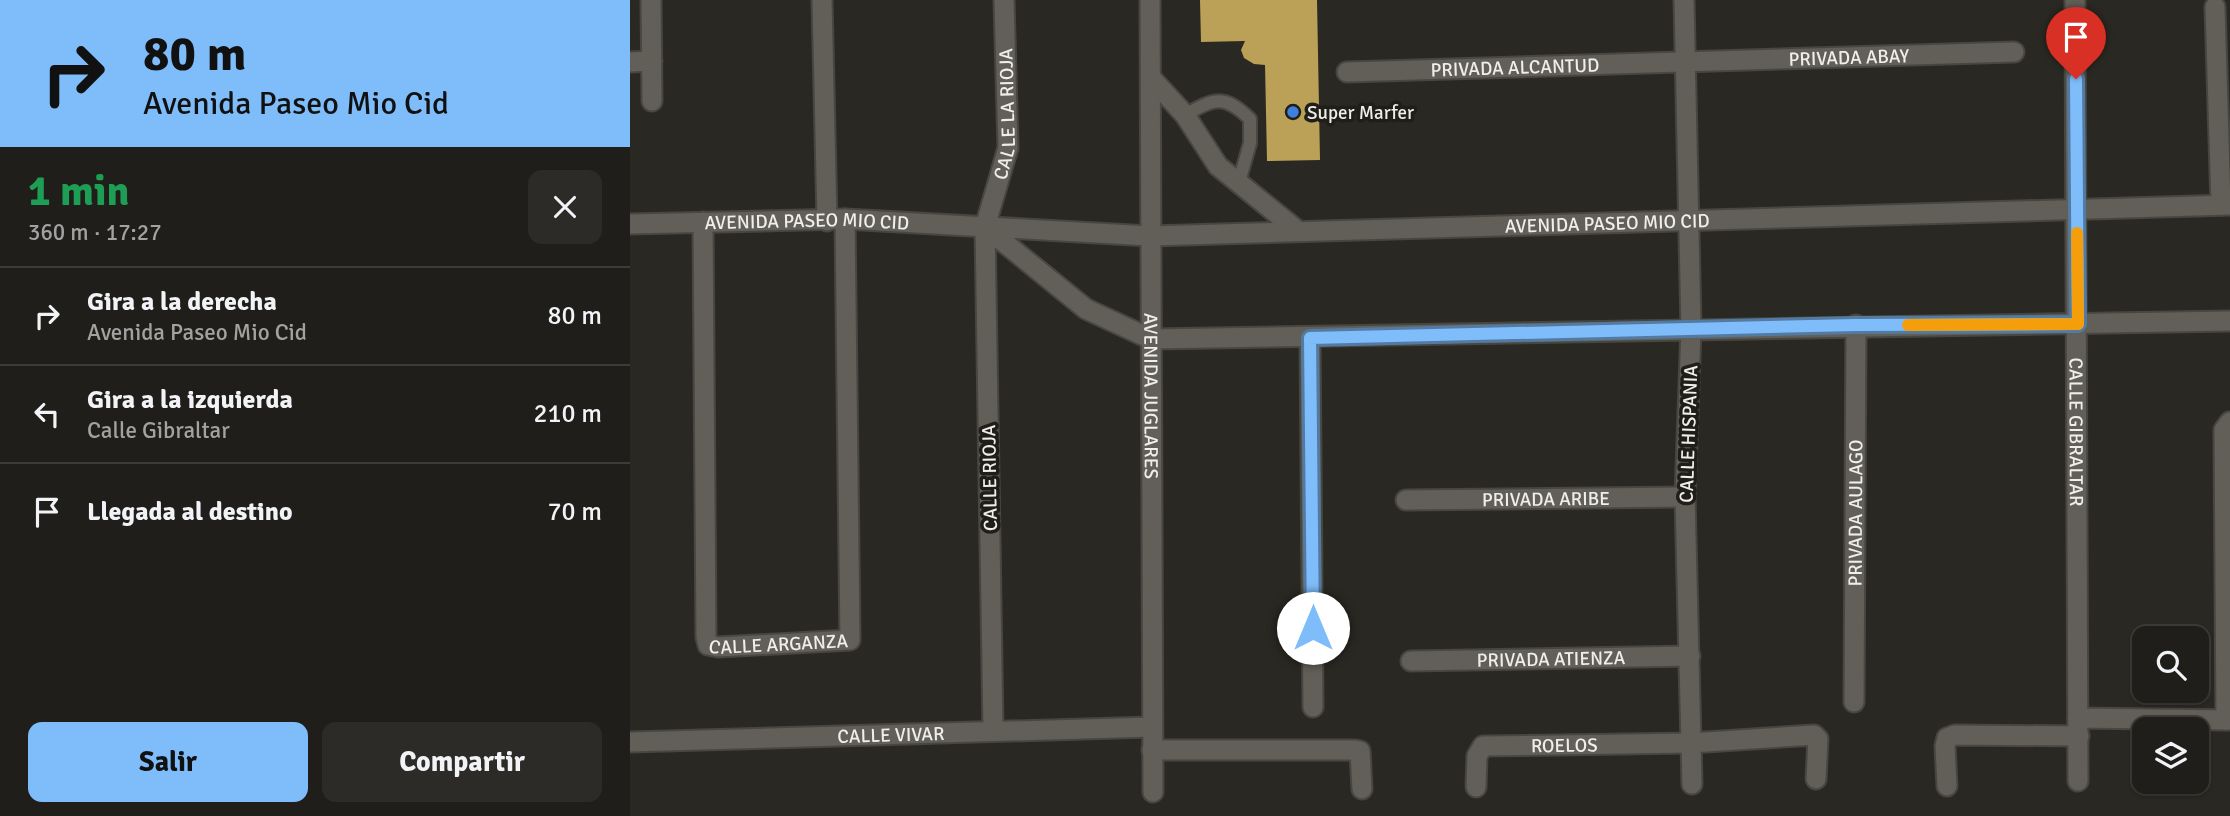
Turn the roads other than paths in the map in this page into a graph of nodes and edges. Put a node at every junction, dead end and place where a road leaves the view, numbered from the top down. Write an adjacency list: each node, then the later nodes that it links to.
1 (651, 0): 9 (street)
2 (822, 0): 20 (street, CALLE ARGANZA)
3 (1004, 0): 23 (street, CALLE LA RIOJA)
4 (1150, 0): 13 (street, AVENIDA JUGLARES)
5 (1684, 0): 11 (street, CALLE HISPANIA)
6 (2075, 0): 18 (street, CALLE GIBRALTAR)
7 (2215, 7): 17 (street)
8 (2014, 52): 11 (street, PRIVADA ABAY)
9 (652, 61): 10 (street); 14 (street)
10 (630, 62)
11 (1685, 62): 12 (street, PRIVADA ALCANTUD); 19 (street, CALLE HISPANIA)
12 (1347, 72)
13 (1152, 79): 15 (street); 25 (street, AVENIDA JUGLARES)
14 (652, 101)
15 (1185, 115): 16 (street); 16 (lane)
16 (1239, 182): 24 (street)
17 (2225, 205): 18 (street, AVENIDA PASEO MIO CID)
18 (2077, 210): 19 (street, AVENIDA PASEO MIO CID); 27 (street, CALLE GIBRALTAR)
19 (1690, 219): 24 (street, AVENIDA PASEO MIO CID); 29 (street, CALLE HISPANIA)
20 (836, 220): 21 (street, AVENIDA PASEO MIO CID); 21 (street, CALLE ARGANZA); 23 (street, AVENIDA PASEO MIO CID)
21 (703, 222): 22 (street, AVENIDA PASEO MIO CID)
22 (630, 224)
23 (985, 227): 25 (street, AVENIDA PASEO MIO CID); 31 (street); 42 (street, CALLE RIOJA)
24 (1298, 231): 25 (street, AVENIDA PASEO MIO CID)
25 (1150, 236): 31 (street, AVENIDA JUGLARES)
26 (2230, 321): 27 (street)
27 (2078, 324): 28 (street); 41 (street, CALLE GIBRALTAR)
28 (1856, 325): 29 (street); 37 (street, PRIVADA AULAGO)
29 (1691, 328): 30 (street); 33 (street, CALLE HISPANIA)
30 (1310, 338): 31 (street); 38 (street)
31 (1151, 339): 40 (street, AVENIDA JUGLARES)
32 (2230, 422): 39 (street)
33 (1685, 497): 34 (street, PRIVADA ARIBE); 35 (street, CALLE HISPANIA)
34 (1406, 500)
35 (1689, 656): 36 (street, PRIVADA ATIENZA); 44 (street, CALLE HISPANIA)
36 (1411, 662)
37 (1854, 702)
38 (1313, 707)
39 (2228, 720): 41 (street)
40 (1152, 727): 42 (street, CALLE VIVAR); 45 (street, AVENIDA JUGLARES)
41 (2078, 727): 47 (street, CALLE GIBRALTAR); 49 (street)
42 (993, 729): 43 (street, CALLE VIVAR)
43 (630, 742)
44 (1690, 743): 46 (street); 48 (street, CALLE HISPANIA); 50 (street, ROELOS)
45 (1152, 750): 51 (street); 52 (street, AVENIDA JUGLARES)
46 (1815, 779)
47 (2078, 782)
48 (1692, 784)
49 (1947, 786)
50 (1476, 787)
51 (1362, 789)
52 (1153, 792)

